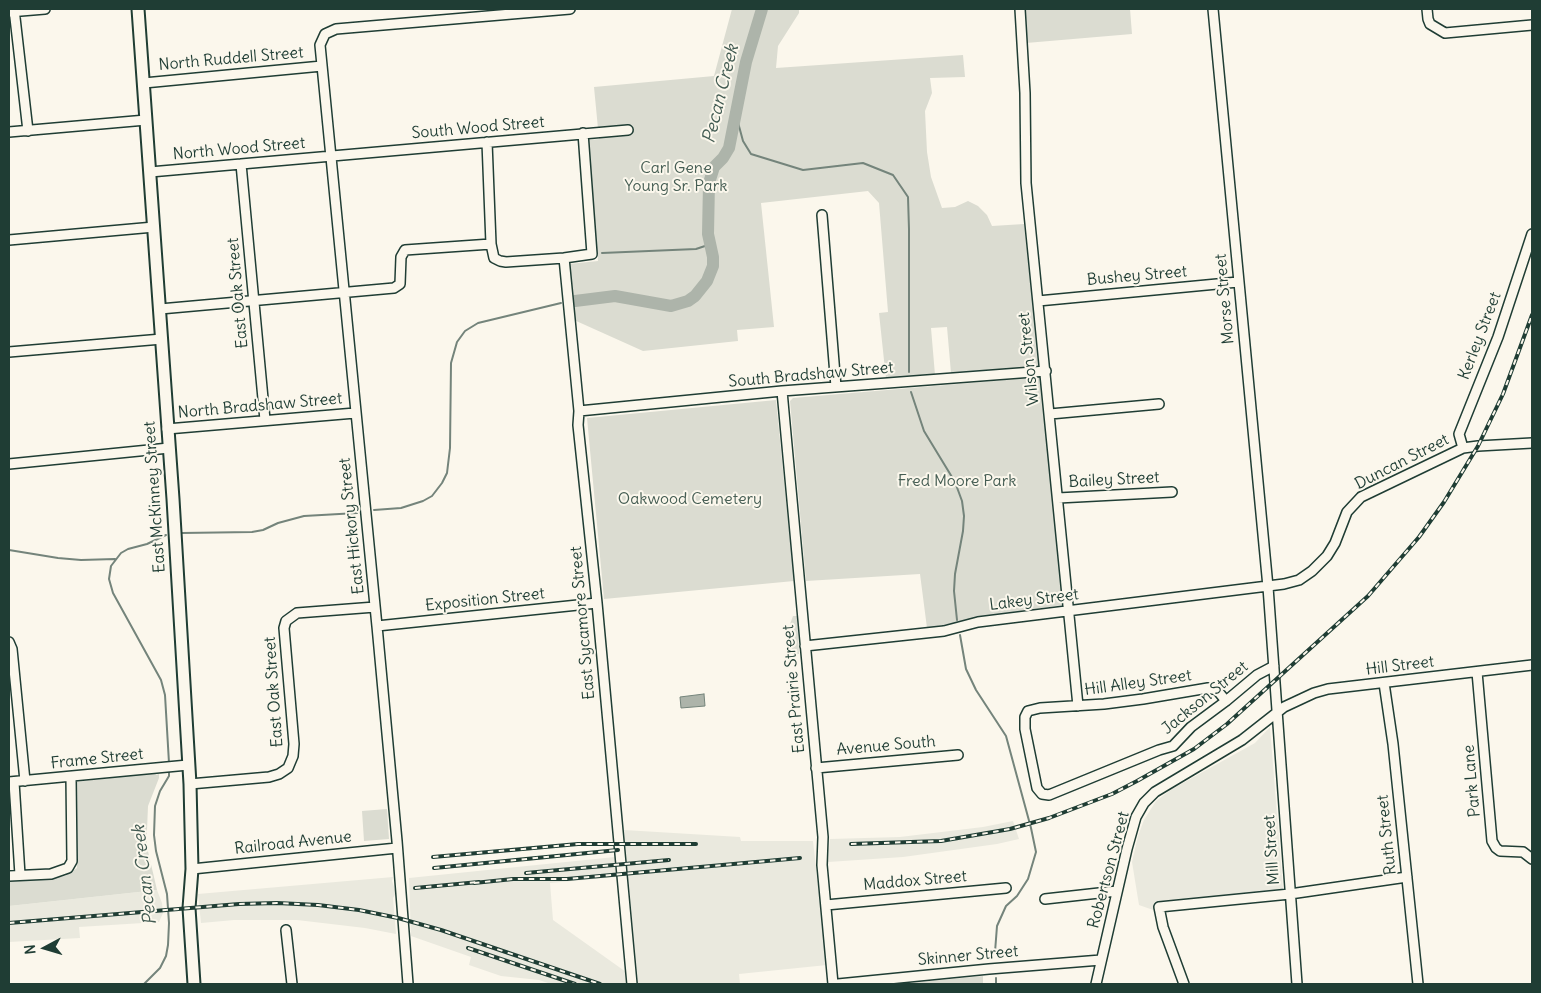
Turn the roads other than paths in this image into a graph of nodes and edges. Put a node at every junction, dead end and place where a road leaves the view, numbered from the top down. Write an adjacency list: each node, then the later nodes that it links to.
1 (45, 9): 7 (street)
2 (138, 9): 10 (main road, East McKinney Street)
3 (570, 9): 9 (street, East Hickory Street)
4 (1020, 9): 29 (street, Wilson Street)
5 (1213, 9): 26 (street, Morse Street)
6 (1426, 9): 8 (street)
7 (12, 11): 12 (street)
8 (1532, 25)
9 (322, 66): 10 (street, North Ruddell Street); 17 (street, East Hickory Street)
10 (144, 83): 11 (main road, East McKinney Street)
11 (146, 120): 12 (street); 19 (main road, East McKinney Street)
12 (28, 130): 14 (street)
13 (628, 130): 15 (street, South Wood Street)
14 (9, 132)
15 (583, 133): 16 (street, South Wood Street); 25 (street)
16 (487, 142): 17 (street, South Wood Street); 24 (street)
17 (330, 156): 18 (street, North Wood Street); 27 (street, East Hickory Street)
18 (241, 164): 19 (street, North Wood Street); 28 (street, East Oak Street)
19 (150, 172): 21 (main road, East McKinney Street)
20 (822, 215): 34 (street)
21 (154, 227): 23 (street); 30 (main road, East McKinney Street)
22 (1532, 234): 44 (street, Kerley Street)
23 (9, 240)
24 (491, 244): 25 (street); 27 (street)
25 (564, 258): 37 (street, East Sycamore Street)
26 (1238, 282): 29 (street, Bushey Street); 48 (street, Morse Street)
27 (344, 293): 28 (street); 38 (street, East Hickory Street)
28 (253, 301): 30 (street); 40 (street, East Oak Street)
29 (1038, 301): 33 (street, Wilson Street)
30 (160, 309): 31 (main road, East McKinney Street)
31 (162, 339): 32 (street); 41 (main road, East McKinney Street)
32 (9, 352)
33 (1046, 371): 34 (street, South Bradshaw Street); 39 (street, Wilson Street)
34 (836, 387): 35 (street, South Bradshaw Street)
35 (782, 392): 37 (street, South Bradshaw Street); 54 (street, East Prairie Street)
36 (1159, 404): 39 (street)
37 (579, 411): 49 (street, East Sycamore Street)
38 (355, 413): 40 (street, North Bradshaw Street); 50 (street, East Hickory Street)
39 (1050, 414): 47 (street, Wilson Street)
40 (265, 420): 41 (street, North Bradshaw Street)
41 (167, 429): 43 (main road, East McKinney Street)
42 (1532, 443): 44 (street, Duncan Street)
43 (169, 448): 45 (street); 63 (main road, East McKinney Street)
44 (1463, 448): 48 (street, Duncan Street)
45 (9, 464)
46 (1172, 492): 47 (street, Bailey Street)
47 (1058, 498): 51 (street, Wilson Street)
48 (1268, 587): 51 (street, Lakey Street); 56 (street, Morse Street)
49 (597, 603): 52 (street, Exposition Street); 86 (street, East Sycamore Street)
50 (375, 607): 52 (street, East Hickory Street); 68 (street, East Oak Street)
51 (1069, 610): 54 (street, Lakey Street); 60 (street, Wilson Street)
52 (377, 626): 70 (street, East Hickory Street)
53 (9, 642): 66 (street)
54 (805, 646): 64 (street, East Prairie Street)
55 (1532, 665): 57 (street, Hill Street)
56 (1274, 666): 59 (street, Jackson Street); 61 (street, Mill Street)
57 (1477, 672): 58 (street, Hill Street); 71 (street, Park Lane)
58 (1384, 683): 61 (street, Hill Street); 75 (street, Ruth Street)
59 (1226, 701): 60 (street, Hill Alley Street); 69 (street, Jackson Street)
60 (1078, 706): 69 (street, Hill Alley Street)
61 (1277, 714): 77 (street, Robertson Street); 78 (street, Mill Street)
62 (958, 755): 64 (street, Avenue South)
63 (188, 765): 65 (street, Frame Street); 68 (main road, East McKinney Street)
64 (816, 768): 80 (street, East Prairie Street)
65 (71, 777): 66 (street, Frame Street); 73 (street)
66 (25, 781): 67 (street, Frame Street)
67 (11, 782): 73 (street)
68 (190, 784): 72 (main road, East McKinney Street)
69 (1042, 794)
70 (398, 848): 72 (street, Railroad Avenue); 85 (street, East Hickory Street)
71 (1532, 858)
72 (192, 869): 83 (main road, East McKinney Street)
73 (20, 875): 74 (street)
74 (9, 876)
75 (1407, 877): 78 (street); 92 (street, Ruth Street)
76 (1006, 888): 80 (street, Maddox Street)
77 (1117, 892): 79 (street); 82 (street, Robertson Street)
78 (1290, 894): 90 (street); 91 (street, Mill Street)
79 (1045, 899)
80 (826, 905): 87 (street, East Prairie Street)
81 (286, 930): 84 (street)
82 (1101, 960): 88 (street, Skinner Street); 89 (street, Robertson Street)
83 (194, 984)
84 (292, 984)
85 (408, 984)
86 (632, 984)
87 (833, 984)
88 (838, 984)
89 (1096, 984)
90 (1184, 984)
91 (1297, 984)
92 (1418, 984)

